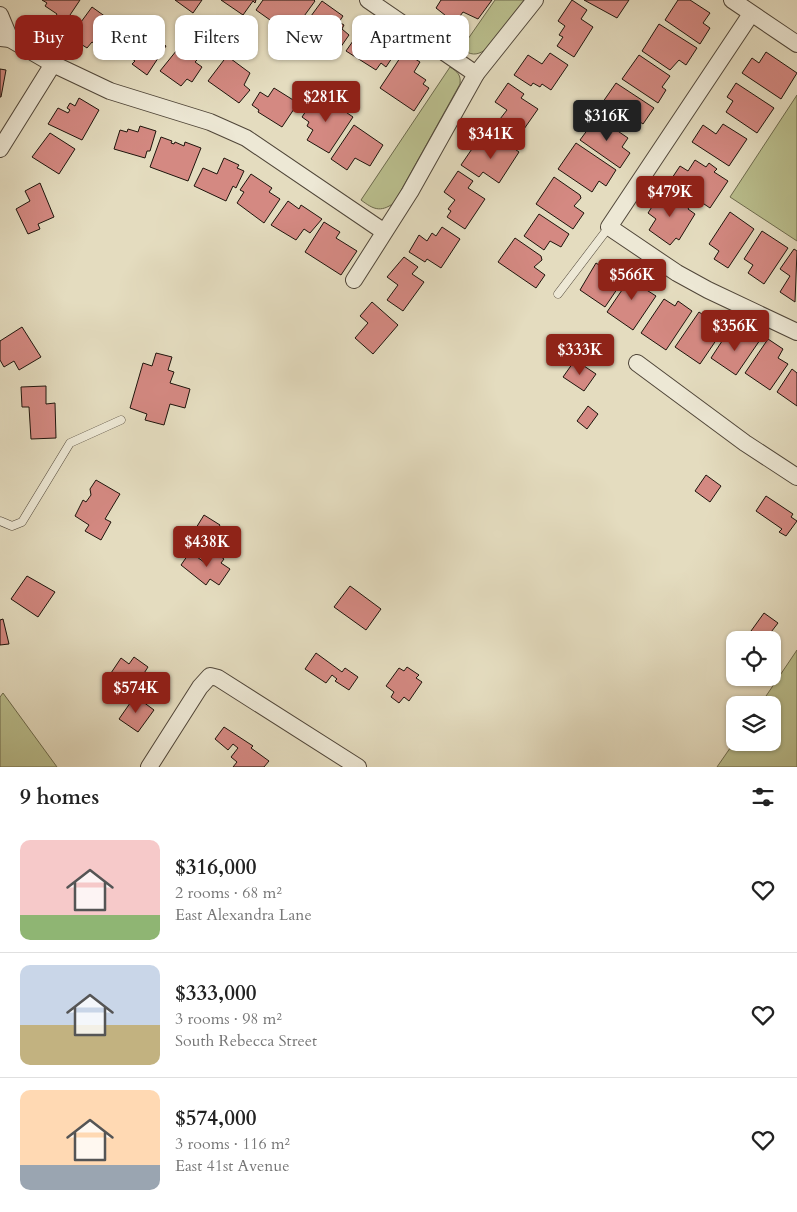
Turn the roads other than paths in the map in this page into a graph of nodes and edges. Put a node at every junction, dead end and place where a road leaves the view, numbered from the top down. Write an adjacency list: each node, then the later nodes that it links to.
1 (368, 0): 9 (street)
2 (535, 0): 9 (street)
3 (732, 0): 4 (street)
4 (751, 14): 7 (street); 11 (street)
5 (0, 15): 6 (street)
6 (5, 38): 8 (street)
7 (797, 44)
8 (52, 64): 10 (street); 12 (street)
9 (476, 74): 12 (street)
10 (0, 149)
11 (609, 227): 14 (lane); 15 (street)
12 (384, 231): 13 (street)
13 (354, 280)
14 (558, 294)
15 (797, 332)
16 (637, 363): 18 (street)
17 (120, 420): 19 (lane)
18 (797, 477)
19 (0, 521)
20 (149, 767): 21 (street)
21 (358, 767)

